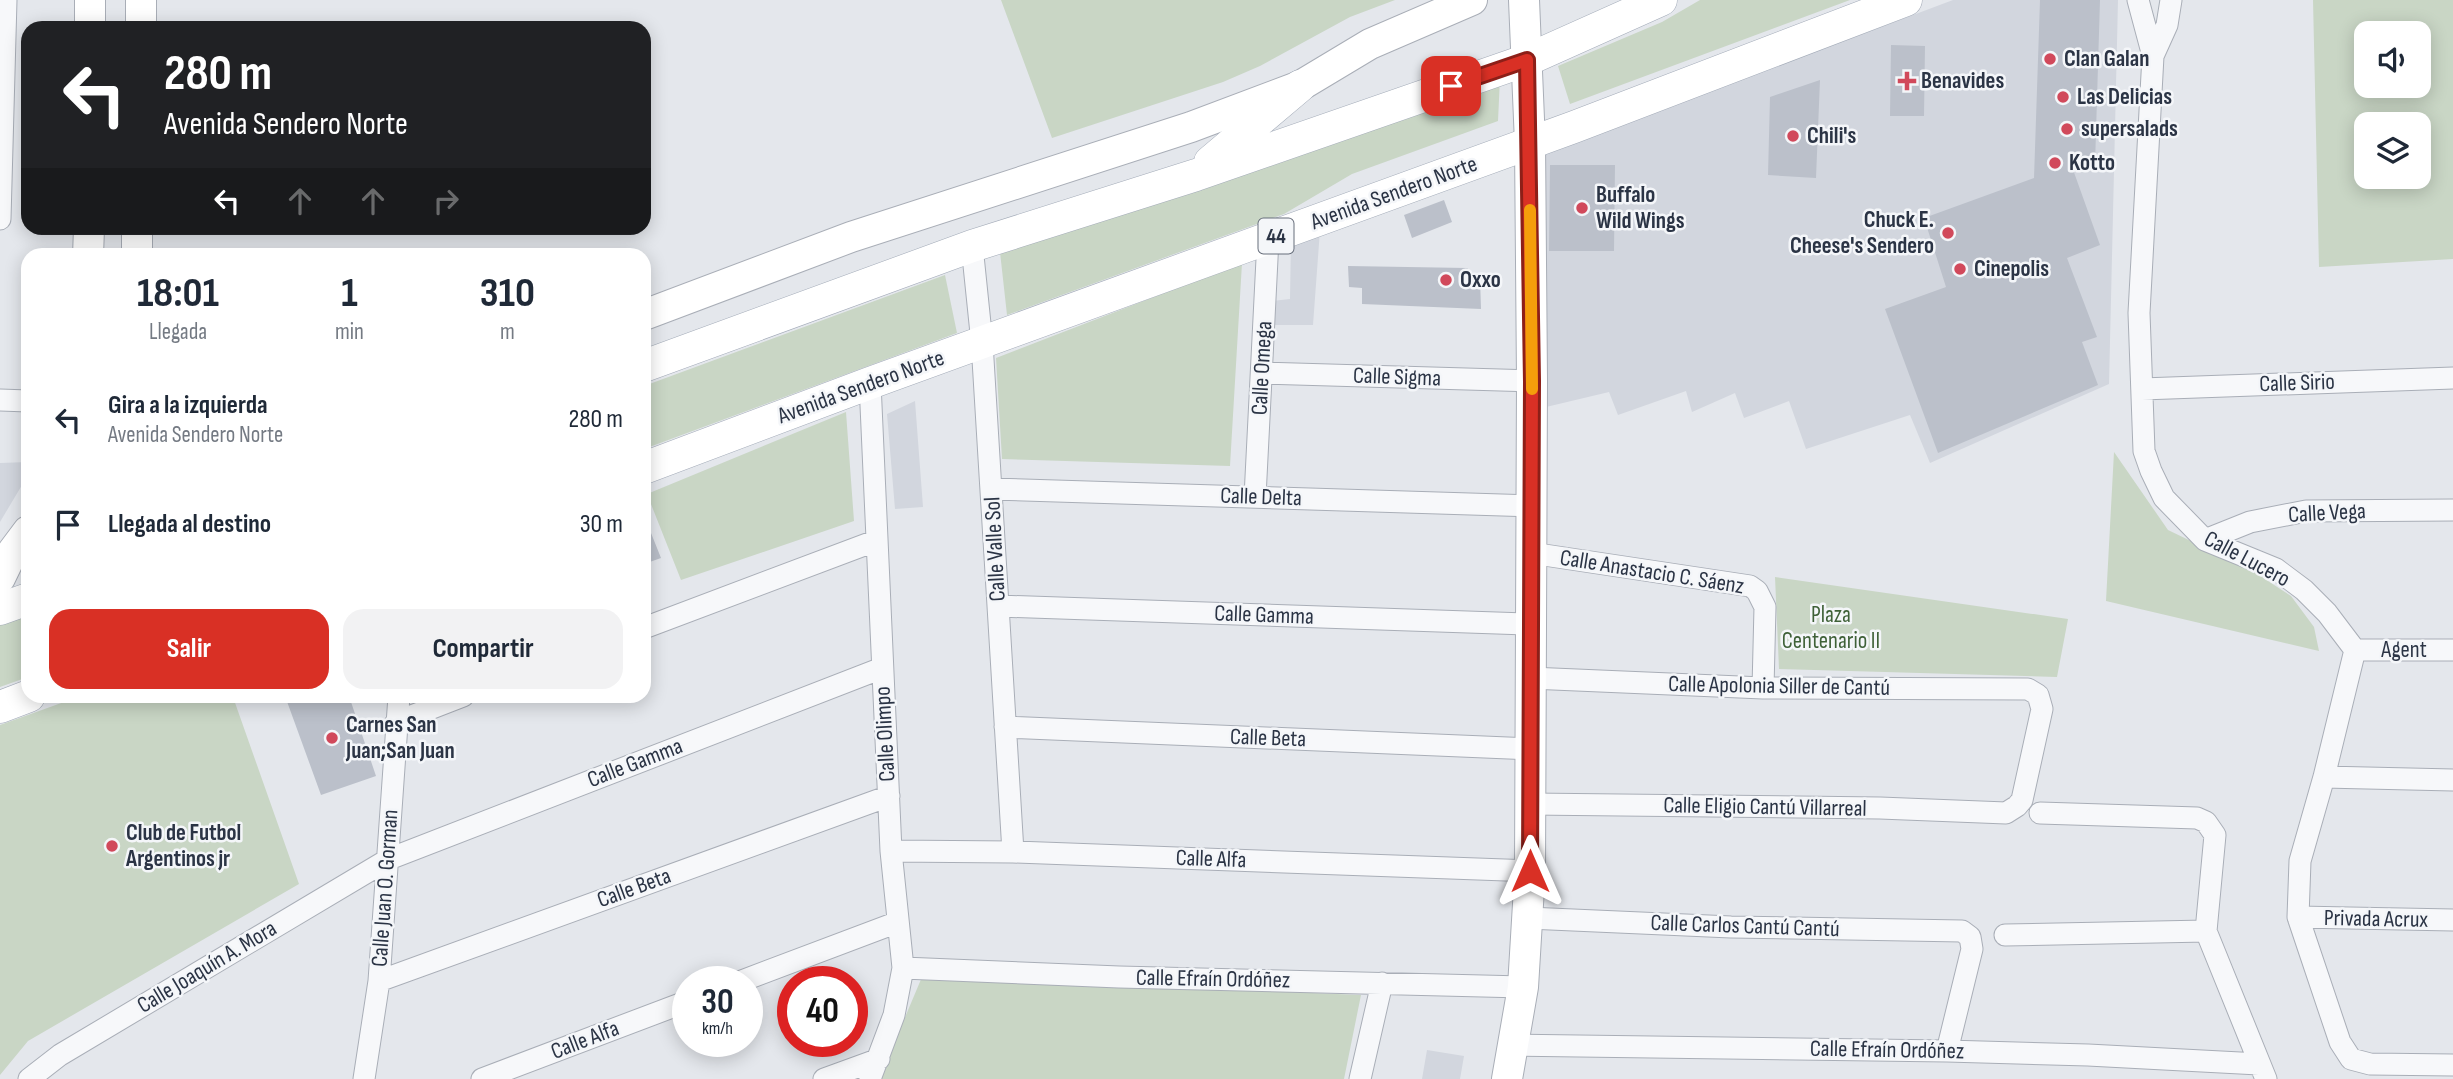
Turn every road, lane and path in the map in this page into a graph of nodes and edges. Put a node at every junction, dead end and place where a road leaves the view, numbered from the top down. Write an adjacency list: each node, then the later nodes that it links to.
1 (6, 0): 17 (street)
2 (90, 0): 10 (street)
3 (141, 0): 11 (street)
4 (1472, 0): 14 (street)
5 (1524, 0): 13 (street)
6 (1661, 0): 13 (main road)
7 (1906, 0): 15 (main road, Avenida Sendero Norte / 44)
8 (2138, 0): 12 (street, Calle Lucero)
9 (2171, 0): 12 (street, Calle Lucero)
10 (90, 21)
11 (141, 21)
12 (2153, 57): 27 (street, Calle Lucero)
13 (1527, 60): 15 (street); 16 (main road)
14 (1300, 86): 16 (main road); 20 (street)
15 (1530, 143): 18 (main road, Avenida Sendero Norte / 44); 25 (street)
16 (1196, 175): 19 (main road)
17 (0, 219)
18 (1268, 239): 21 (main road, Avenida Sendero Norte / 44); 23 (street, Calle Omega)
19 (972, 246): 21 (street, Calle Valle Sol); 22 (main road)
20 (651, 312)
21 (982, 343): 26 (main road, Avenida Sendero Norte / 44); 31 (street, Calle Valle Sol)
22 (651, 363)
23 (1262, 373): 25 (street, Calle Sigma); 32 (street, Calle Omega)
24 (2453, 378): 27 (street, Calle Sirio)
25 (1532, 381): 33 (street)
26 (870, 383): 30 (main road, Avenida Sendero Norte / 44); 36 (street, Calle Olimpo)
27 (2142, 389): 35 (street, Calle Lucero)
28 (0, 400): 29 (street)
29 (21, 401)
30 (651, 465)
31 (991, 489): 32 (street, Calle Delta); 41 (street, Calle Valle Sol)
32 (1255, 497): 33 (street, Calle Delta)
33 (1531, 506): 38 (street)
34 (2453, 510): 35 (street, Calle Vega)
35 (2205, 540): 45 (street, Calle Lucero)
36 (875, 541): 44 (street); 47 (street, Calle Olimpo)
37 (17, 546): 39 (street)
38 (1531, 553): 43 (street); 49 (street, Calle Anastacio C. Sáenz)
39 (0, 578)
40 (21, 602): 42 (main road)
41 (998, 606): 43 (street, Calle Gamma); 55 (street, Calle Valle Sol)
42 (0, 609)
43 (1529, 624): 48 (street)
44 (651, 625)
45 (2356, 650): 46 (street, Agent); 57 (street)
46 (2453, 650)
47 (882, 668): 59 (street, Calle Olimpo); 65 (street, Calle Gamma)
48 (1530, 678): 49 (street, Calle Apolonia Siller de Cantú); 56 (street)
49 (1763, 688): 62 (street, Calle Apolonia Siller de Cantú)
50 (21, 699): 53 (main road)
51 (398, 703): 54 (street, Calle Juan O. Gorman)
52 (445, 703): 54 (street)
53 (0, 707)
54 (396, 722): 65 (street, Calle Juan O. Gorman)
55 (1005, 727): 56 (street, Calle Beta); 64 (street, Calle Valle Sol)
56 (1530, 749): 60 (street)
57 (2324, 777): 58 (street); 67 (street)
58 (2453, 780)
59 (889, 796): 63 (street, Calle Olimpo); 75 (street, Calle Beta)
60 (1530, 804): 62 (street, Calle Eligio Cantú Villarreal); 66 (street)
61 (2040, 813): 71 (street)
62 (2000, 814)
63 (891, 851): 64 (street, Calle Alfa); 70 (street, Calle Olimpo)
64 (1013, 852): 66 (street, Calle Alfa)
65 (388, 859): 75 (street, Calle Juan O. Gorman); 84 (street, Calle Joaquín A. Mora)
66 (1530, 871): 68 (street)
67 (2298, 917): 69 (street, Privada Acrux); 82 (street)
68 (1528, 918): 77 (street); 80 (street, Calle Carlos Cantú Cantú)
69 (2453, 920)
70 (898, 922): 73 (street, Calle Olimpo); 74 (street)
71 (2206, 931): 72 (street); 83 (street)
72 (2005, 935)
73 (903, 968): 76 (street, Calle Efraín Ordóñez); 81 (street, Calle Olimpo)
74 (763, 973)
75 (379, 981): 85 (street, Calle Juan O. Gorman)
76 (1382, 983): 77 (street, Calle Efraín Ordóñez); 89 (street)
77 (1523, 987): 79 (street)
78 (672, 1007): 86 (street, Calle Alfa)
79 (1514, 1045): 80 (street, Calle Efraín Ordóñez); 90 (street)
80 (1947, 1051): 83 (street, Calle Efraín Ordóñez)
81 (879, 1059): 87 (street); 88 (street, Calle Olimpo)
82 (2453, 1065)
83 (2263, 1072)
84 (29, 1079)
85 (364, 1079)
86 (482, 1079)
87 (824, 1079)
88 (870, 1079)
89 (1360, 1079)
90 (1507, 1079)

